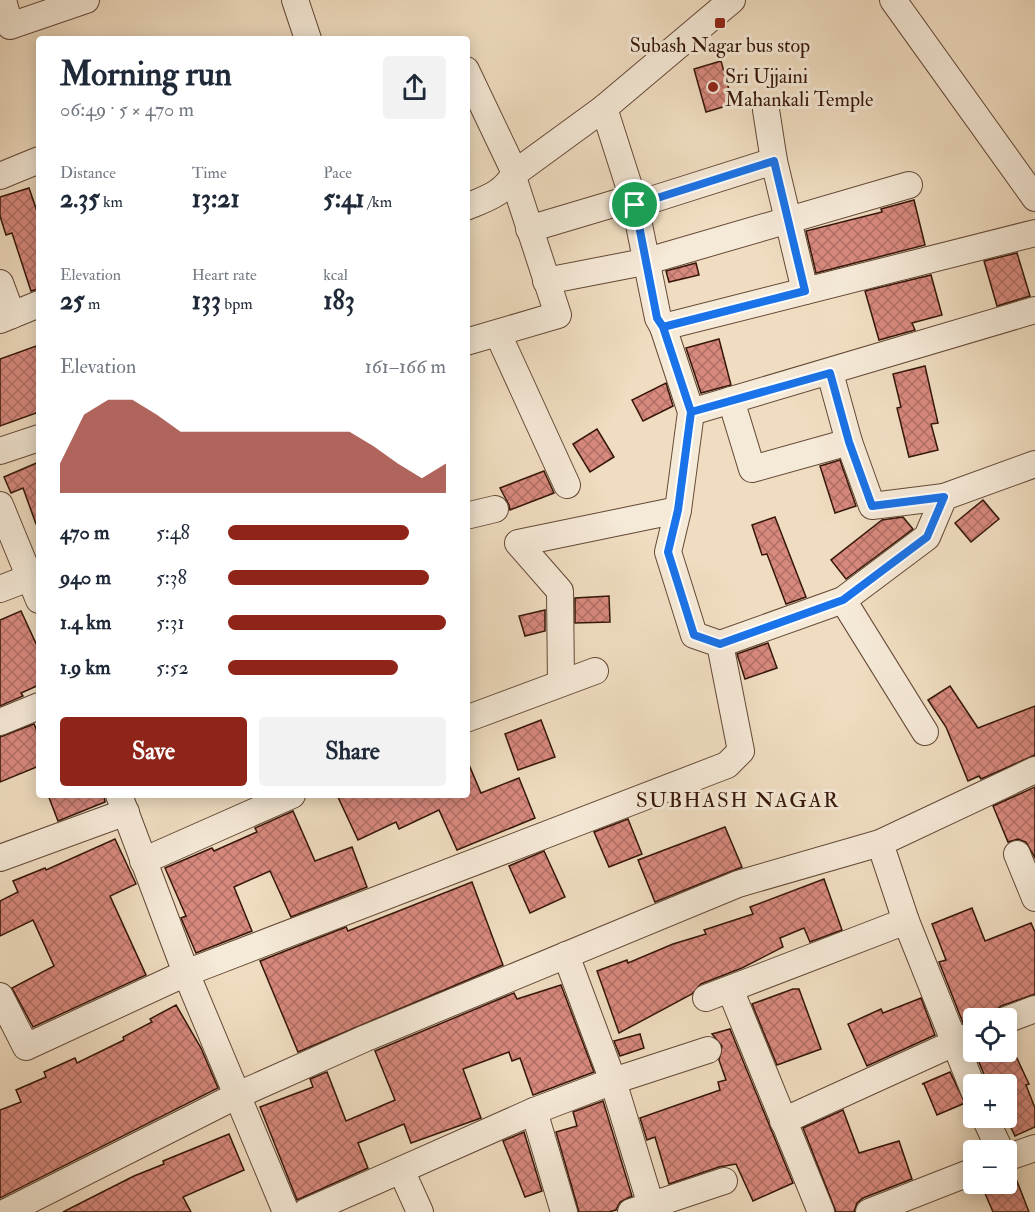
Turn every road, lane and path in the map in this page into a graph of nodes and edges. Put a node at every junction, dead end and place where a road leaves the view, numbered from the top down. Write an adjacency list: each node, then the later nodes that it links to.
1 (3, 0): 6 (street)
2 (86, 0): 6 (street)
3 (295, 0): 7 (street)
4 (732, 0): 9 (street)
5 (893, 0): 16 (street)
6 (5, 28)
7 (307, 36)
8 (470, 79): 13 (street)
9 (604, 108): 13 (street); 17 (street)
10 (766, 111): 12 (street)
11 (36, 161): 14 (street)
12 (774, 161): 17 (street); 19 (street)
13 (514, 175): 18 (street); 20 (street)
14 (0, 176)
15 (909, 184): 19 (street)
16 (1035, 198)
17 (634, 202): 20 (street); 22 (street)
18 (470, 205)
19 (787, 218): 22 (street); 25 (street)
20 (529, 229): 23 (street)
21 (1035, 233): 25 (street)
22 (644, 262): 23 (street); 29 (street)
23 (546, 281): 30 (street)
24 (0, 283): 28 (street)
25 (805, 291): 29 (street)
26 (36, 305): 28 (street)
27 (1035, 310): 32 (street)
28 (6, 318)
29 (663, 327): 34 (street)
30 (498, 334): 31 (street); 39 (street)
31 (470, 341)
32 (830, 373): 33 (street); 36 (street)
33 (730, 400): 34 (street); 36 (street)
34 (691, 412): 43 (street)
35 (36, 439): 37 (street)
36 (849, 442): 40 (street)
37 (0, 451)
38 (1035, 464): 40 (street)
39 (567, 485)
40 (944, 497): 47 (street)
41 (0, 505): 45 (street)
42 (495, 510): 44 (street)
43 (678, 510): 48 (street); 50 (street)
44 (470, 515)
45 (36, 584): 46 (street)
46 (0, 589)
47 (843, 600): 48 (street); 54 (street)
48 (720, 644): 65 (street)
49 (596, 670): 50 (street)
50 (561, 683): 52 (street)
51 (36, 707): 53 (street)
52 (470, 717)
53 (0, 722)
54 (925, 732)
55 (1035, 770): 58 (street)
56 (285, 798): 61 (street)
57 (122, 804): 60 (street); 61 (street)
58 (880, 843): 63 (street); 64 (street)
59 (1017, 854): 62 (street)
60 (0, 858)
61 (143, 861): 65 (street)
62 (1035, 898)
63 (906, 921): 66 (street); 71 (street)
64 (566, 955): 73 (street); 74 (street)
65 (186, 973): 67 (street); 74 (street)
66 (730, 989): 68 (street); 76 (street)
67 (0, 996)
68 (706, 998)
69 (1035, 1009): 70 (street)
70 (1017, 1016)
71 (963, 1038): 76 (street)
72 (708, 1050): 73 (street)
73 (613, 1081): 75 (street); 82 (street)
74 (238, 1095): 83 (street); 84 (street)
75 (534, 1111): 79 (street); 87 (street)
76 (783, 1121): 88 (street)
77 (1035, 1148): 78 (street)
78 (1017, 1154)
79 (400, 1170): 85 (street); 86 (street)
80 (963, 1175): 89 (street)
81 (724, 1181): 82 (street)
82 (645, 1210)
83 (6, 1212)
84 (286, 1212)
85 (306, 1212)
86 (420, 1212)
87 (564, 1212)
88 (821, 1212)
89 (869, 1212)

